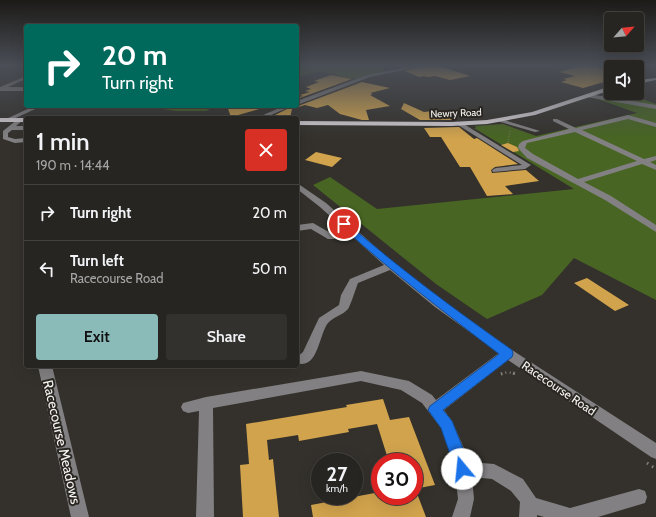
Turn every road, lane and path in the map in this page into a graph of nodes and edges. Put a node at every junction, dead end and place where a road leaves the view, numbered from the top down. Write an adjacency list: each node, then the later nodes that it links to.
1 (331, 90): 4 (street)
2 (604, 91): 3 (main road, Newry Road)
3 (589, 96): 5 (street); 14 (main road, Newry Road)
4 (299, 102)
5 (656, 107)
6 (34, 108): 13 (street)
7 (274, 108): 10 (street)
8 (283, 108): 10 (street)
9 (656, 110): 12 (street)
10 (260, 115)
11 (568, 118): 20 (street)
12 (656, 119)
13 (3, 120): 15 (main road)
14 (499, 120): 17 (main road, Newry Road); 18 (street)
15 (19, 123): 22 (street)
16 (299, 123): 17 (main road, Newry Road)
17 (460, 124): 29 (street)
18 (512, 125): 21 (street); 23 (path)
19 (656, 125): 20 (street)
20 (576, 130): 24 (street); 30 (street)
21 (537, 131)
22 (24, 140)
23 (508, 142)
24 (628, 155): 25 (street); 26 (street); 27 (street)
25 (655, 158): 26 (street)
26 (643, 162): 27 (street); 28 (street)
27 (632, 166): 28 (street); 30 (street)
28 (656, 169)
29 (496, 170)
30 (579, 181): 33 (street)
31 (299, 186): 35 (street, Racecourse Road)
32 (299, 228): 34 (street)
33 (656, 229)
34 (331, 237)
35 (391, 266): 36 (street, Racecourse Road); 37 (street)
36 (508, 354): 43 (street); 44 (street, Racecourse Road)
37 (302, 360)
38 (45, 368): 50 (street, Racecourse Meadows)
39 (519, 375): 40 (path)
40 (495, 378)
41 (206, 403): 42 (street); 43 (street); 51 (street)
42 (188, 406)
43 (435, 410): 46 (street)
44 (656, 452)
45 (643, 460): 47 (path)
46 (462, 469): 49 (street); 52 (street)
47 (656, 469)
48 (639, 498): 53 (street)
49 (528, 510): 53 (street)
50 (80, 517)
51 (205, 517)
52 (461, 517)
53 (571, 517)

